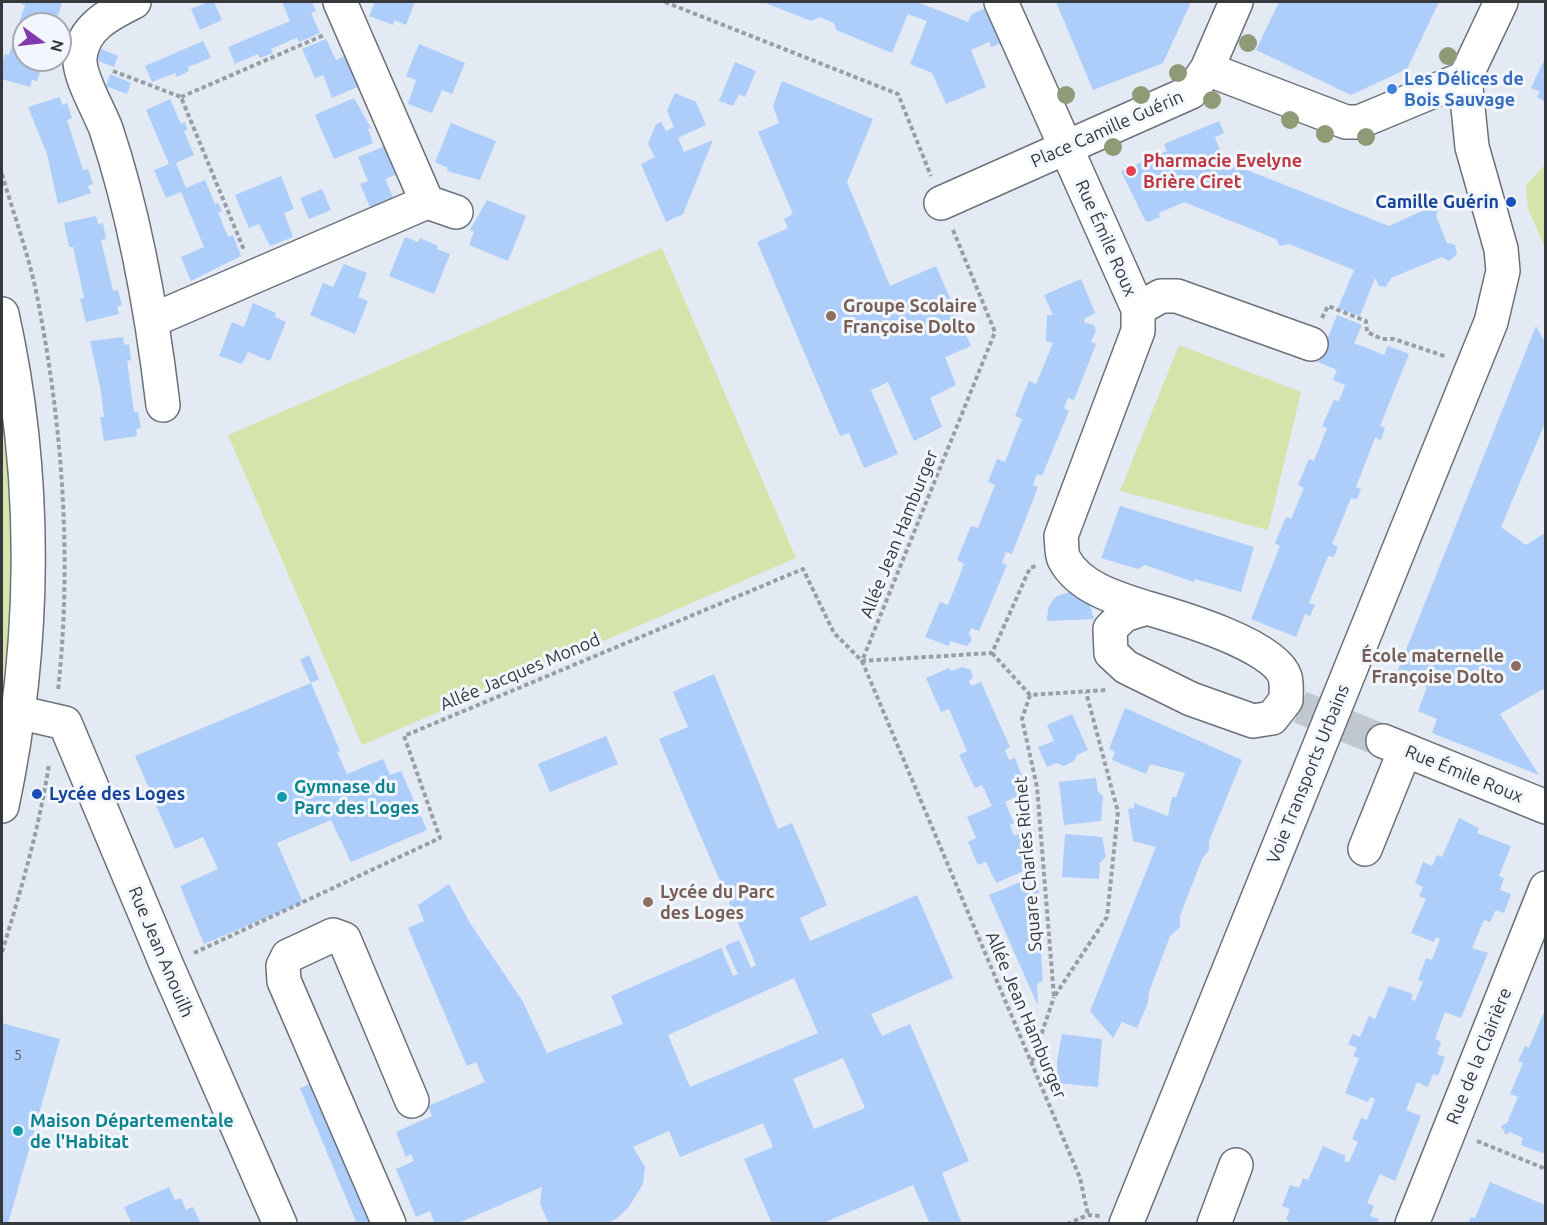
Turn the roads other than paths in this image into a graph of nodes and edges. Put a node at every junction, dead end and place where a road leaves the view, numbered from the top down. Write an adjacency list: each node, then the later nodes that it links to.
1 (134, 2): 12 (street)
2 (1001, 2): 8 (street, Rue Émile Roux)
3 (1236, 2): 6 (street, Place Camille Guérin)
4 (1501, 2): 7 (street)
5 (345, 13): 12 (street)
6 (1207, 69): 7 (street); 8 (street, Place Camille Guérin)
7 (1465, 78): 27 (street, Voie Transports Urbains)
8 (1066, 148): 9 (street, Place Camille Guérin); 10 (street, Rue Émile Roux)
9 (941, 203)
10 (1138, 309): 13 (street, Rue Émile Roux); 15 (street, Rue Émile Roux)
11 (2, 314): 18 (street)
12 (153, 320): 14 (street)
13 (1311, 344)
14 (163, 405)
15 (1106, 595): 16 (street); 17 (street)
16 (1147, 608): 17 (street); 17 (street)
17 (1110, 629)
18 (17, 712): 19 (street); 25 (street, Rue Jean Anouilh)
19 (2, 806)
20 (1545, 807): 21 (street, Rue Émile Roux)
21 (1365, 849)
22 (1545, 888): 29 (street, Rue de la Clairière)
23 (412, 1101): 26 (street)
24 (1236, 1165): 28 (street)
25 (280, 1224)
26 (389, 1224)
27 (1126, 1224)
28 (1214, 1224)
29 (1412, 1224)

